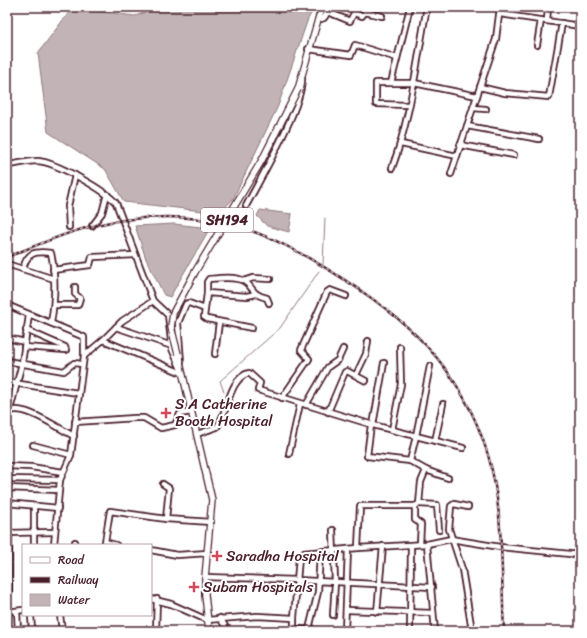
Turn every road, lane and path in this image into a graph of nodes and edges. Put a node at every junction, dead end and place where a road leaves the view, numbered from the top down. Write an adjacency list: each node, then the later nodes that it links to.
1 (324, 7): 8 (main road, SH194)
2 (410, 7): 15 (street)
3 (426, 7): 18 (street)
4 (500, 7): 6 (street)
5 (548, 7): 10 (street)
6 (500, 14): 9 (street); 19 (street)
7 (382, 16): 8 (street)
8 (318, 20): 14 (main road, SH194)
9 (541, 20): 10 (street); 13 (street)
10 (547, 21): 11 (street)
11 (562, 23): 12 (street); 19 (street)
12 (580, 26)
13 (537, 45)
14 (308, 49): 15 (street); 16 (main road, SH194)
15 (397, 58): 17 (street)
16 (302, 77): 35 (street); 74 (main road, SH194, bridge)
17 (391, 83): 18 (street); 21 (street)
18 (414, 83): 20 (street); 21 (street)
19 (480, 87): 20 (street)
20 (477, 96): 22 (street)
21 (408, 105): 26 (street)
22 (473, 108): 23 (street); 24 (street)
23 (486, 109)
24 (467, 126): 25 (street); 27 (street)
25 (539, 138)
26 (401, 144): 29 (street); 31 (street)
27 (460, 145): 28 (street); 29 (street)
28 (514, 155)
29 (457, 156): 32 (street)
30 (7, 165): 33 (street)
31 (392, 168)
32 (451, 174)
33 (75, 175): 34 (street); 37 (street)
34 (107, 194): 36 (street); 38 (street)
35 (246, 206)
36 (92, 226)
37 (68, 227)
38 (135, 255): 41 (street); 49 (street)
39 (10, 265): 40 (street)
40 (23, 269): 41 (street); 42 (street)
41 (53, 270): 42 (street)
42 (54, 279): 51 (street)
43 (270, 279): 44 (street)
44 (244, 281): 46 (street); 47 (street)
45 (75, 287): 51 (street)
46 (207, 293): 47 (street); 53 (street)
47 (256, 294): 50 (street)
48 (346, 296): 80 (street)
49 (153, 301): 57 (street); 64 (street)
50 (269, 303)
51 (54, 304): 56 (street)
52 (7, 305): 54 (street)
53 (206, 309): 55 (street); 74 (street)
54 (29, 315): 56 (street); 59 (street)
55 (220, 322): 58 (street); 67 (street)
56 (51, 323): 68 (street)
57 (116, 327): 61 (street); 64 (street)
58 (252, 328)
59 (26, 330): 63 (street); 63 (street)
60 (7, 338): 63 (street)
61 (103, 340): 68 (street); 74 (street)
62 (368, 341): 75 (street)
63 (24, 344): 70 (street)
64 (172, 346): 74 (street)
65 (400, 347): 89 (street)
66 (343, 348): 83 (street)
67 (215, 354)
68 (84, 356): 72 (street)
69 (7, 361): 70 (street)
70 (22, 363): 72 (street); 78 (street)
71 (384, 363): 88 (street)
72 (82, 364): 79 (street)
73 (430, 366): 92 (street)
74 (182, 371): 85 (main road, SH194)
75 (356, 375): 76 (street); 86 (street)
76 (366, 381)
77 (7, 382): 78 (street)
78 (18, 384): 79 (street); 84 (street)
79 (78, 393): 87 (street)
80 (282, 398): 81 (street); 90 (street)
81 (300, 404): 83 (street); 96 (street)
82 (443, 404): 93 (street)
83 (306, 405): 86 (street)
84 (8, 411): 91 (street)
85 (191, 412): 87 (street); 90 (main road, SH194)
86 (328, 412): 88 (street)
87 (75, 422): 91 (street)
88 (372, 425): 89 (street); 98 (street)
89 (392, 430): 92 (street)
90 (197, 434): 114 (main road, SH194)
91 (74, 436): 97 (street)
92 (416, 436): 93 (street); 98 (street)
93 (436, 441): 95 (street)
94 (33, 445): 97 (street)
95 (463, 448)
96 (289, 454)
97 (71, 455): 101 (street)
98 (410, 461): 100 (street)
99 (7, 466): 101 (street)
100 (426, 470): 102 (street); 109 (street)
101 (63, 472): 104 (street)
102 (448, 478)
103 (7, 479): 104 (street)
104 (60, 480): 107 (street)
105 (163, 484): 113 (street)
106 (7, 488): 107 (street)
107 (59, 490): 112 (street)
108 (7, 503): 110 (street)
109 (417, 505): 116 (street); 124 (street); 128 (street)
110 (34, 506): 112 (street); 119 (street)
111 (468, 507): 120 (street)
112 (58, 508): 117 (street)
113 (166, 519): 114 (street); 123 (street)
114 (211, 522): 132 (main road, SH194)
115 (333, 530): 131 (street)
116 (439, 530)
117 (55, 532): 119 (street); 122 (street)
118 (8, 533): 119 (street); 143 (street)
119 (33, 533): 121 (street)
120 (452, 539): 125 (street); 134 (street); 171 (street)
121 (34, 544)
122 (54, 544)
123 (112, 544)
124 (420, 544): 125 (street); 126 (street)
125 (427, 544): 142 (street)
126 (411, 545): 127 (street); 141 (street)
127 (383, 546): 128 (street); 140 (street)
128 (358, 548): 129 (street)
129 (348, 549): 131 (street); 139 (street)
130 (152, 550): 132 (street)
131 (335, 551): 133 (street); 138 (street)
132 (208, 552): 135 (main road, SH194)
133 (320, 552): 136 (street); 137 (street)
134 (580, 555)
135 (205, 577): 136 (street); 158 (main road, SH194)
136 (296, 580): 137 (street); 157 (street)
137 (319, 581): 138 (street); 159 (street)
138 (335, 582): 139 (street); 153 (street)
139 (347, 582): 140 (street); 147 (street)
140 (380, 584): 141 (street); 150 (street)
141 (412, 586): 142 (street); 151 (street)
142 (432, 588): 152 (street)
143 (9, 591)
144 (152, 599): 145 (street)
145 (157, 599): 158 (street); 164 (street)
146 (22, 610): 148 (street)
147 (346, 610): 150 (street); 168 (street)
148 (17, 611): 149 (street); 161 (street)
149 (7, 612)
150 (377, 612): 151 (street)
151 (410, 613): 152 (street); 169 (street)
152 (433, 613): 170 (street)
153 (333, 615)
154 (32, 616): 162 (street)
155 (60, 616): 163 (street)
156 (220, 618): 157 (street); 158 (street); 166 (street)
157 (294, 618): 160 (street)
158 (207, 620): 165 (main road, SH194)
159 (309, 629): 160 (street); 167 (street)
160 (294, 630)
161 (18, 631)
162 (32, 631)
163 (62, 631)
164 (156, 631)
165 (209, 631)
166 (228, 631)
167 (321, 631)
168 (345, 631)
169 (410, 631)
170 (435, 631)
171 (472, 631)

